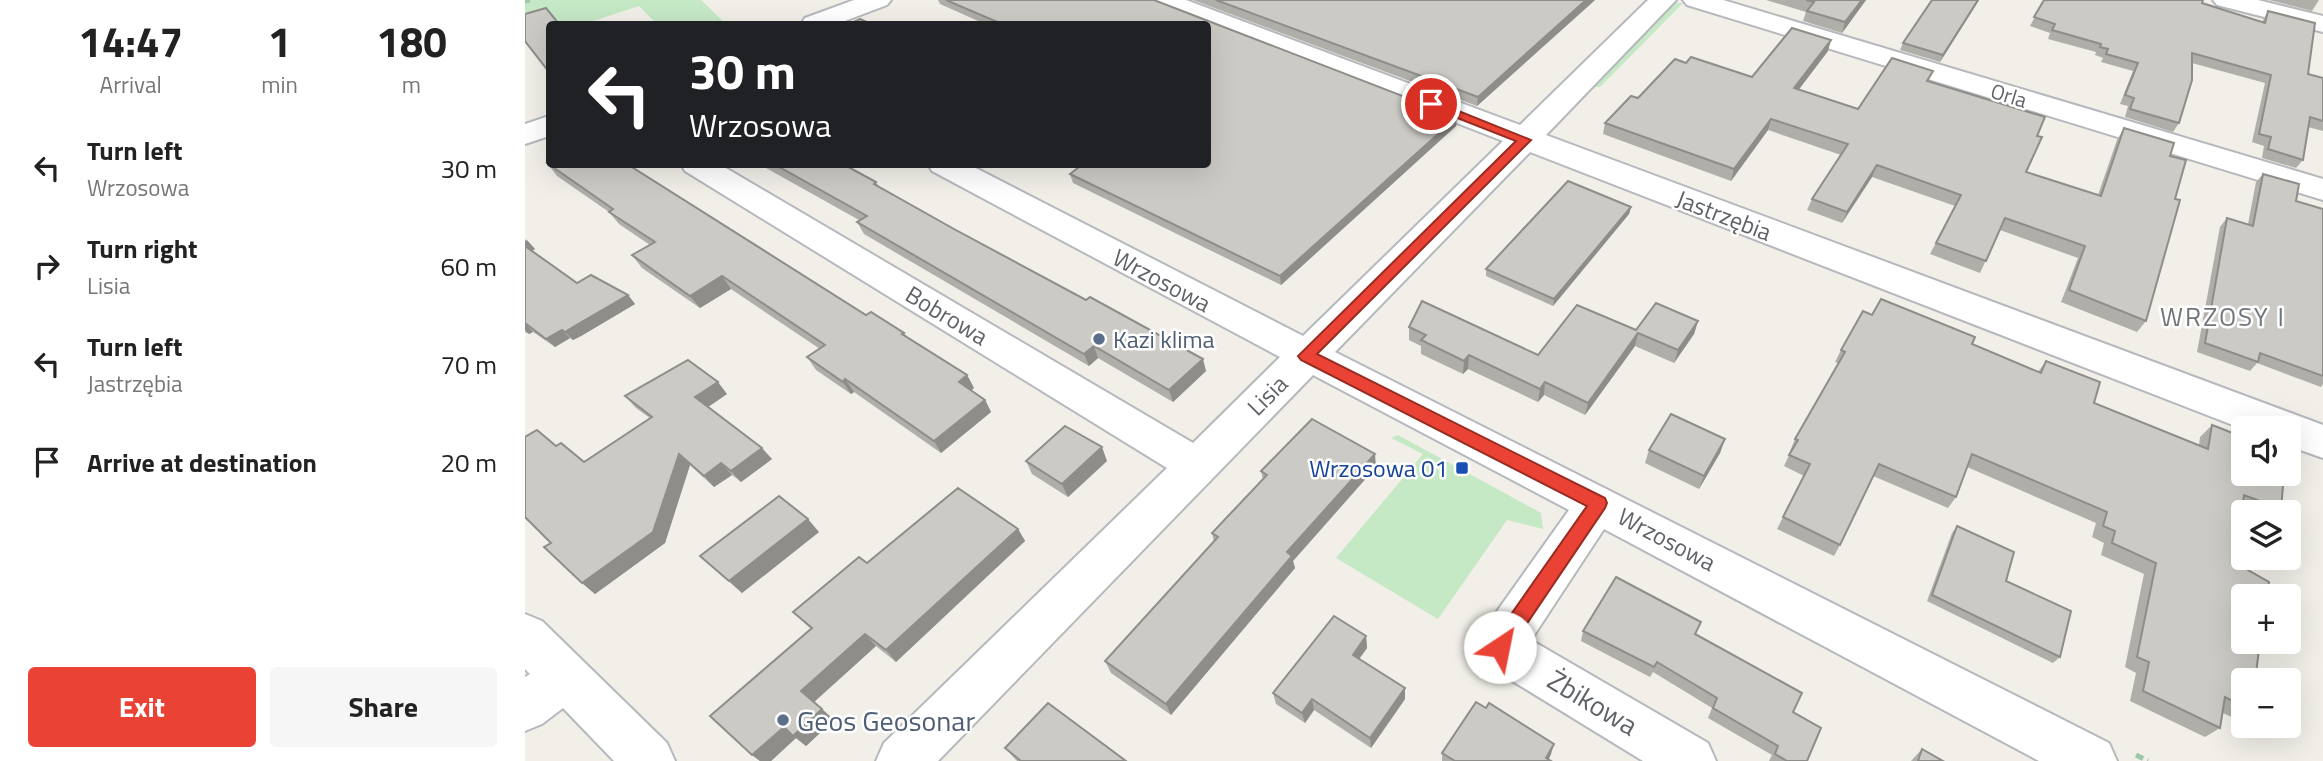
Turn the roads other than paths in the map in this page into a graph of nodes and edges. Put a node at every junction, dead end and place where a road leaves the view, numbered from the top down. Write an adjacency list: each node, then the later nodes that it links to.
1 (878, 0): 6 (street)
2 (1162, 0): 10 (street, Jastrzębia)
3 (1663, 0): 10 (street, Lisia)
4 (1696, 0): 13 (street, Orla)
5 (2226, 0): 7 (street)
6 (822, 21)
7 (2323, 24)
8 (546, 126): 9 (street)
9 (525, 135)
10 (1525, 140): 14 (street, Lisia); 15 (street, Jastrzębia)
11 (703, 168): 18 (street, Bobrowa)
12 (951, 168): 14 (street, Wrzosowa)
13 (2323, 190)
14 (1306, 356): 18 (street, Lisia); 19 (street, Wrzosowa)
15 (2254, 416)
16 (2301, 434): 17 (street, Jastrzębia)
17 (2323, 442)
18 (1198, 466): 25 (street, Lisia)
19 (1598, 503): 23 (street, Wrzosowa); 26 (street, Żbikowa)
20 (525, 636): 21 (street)
21 (566, 676): 22 (street); 24 (street)
22 (525, 707)
23 (2107, 755)
24 (649, 761)
25 (902, 761)
26 (1690, 761)

